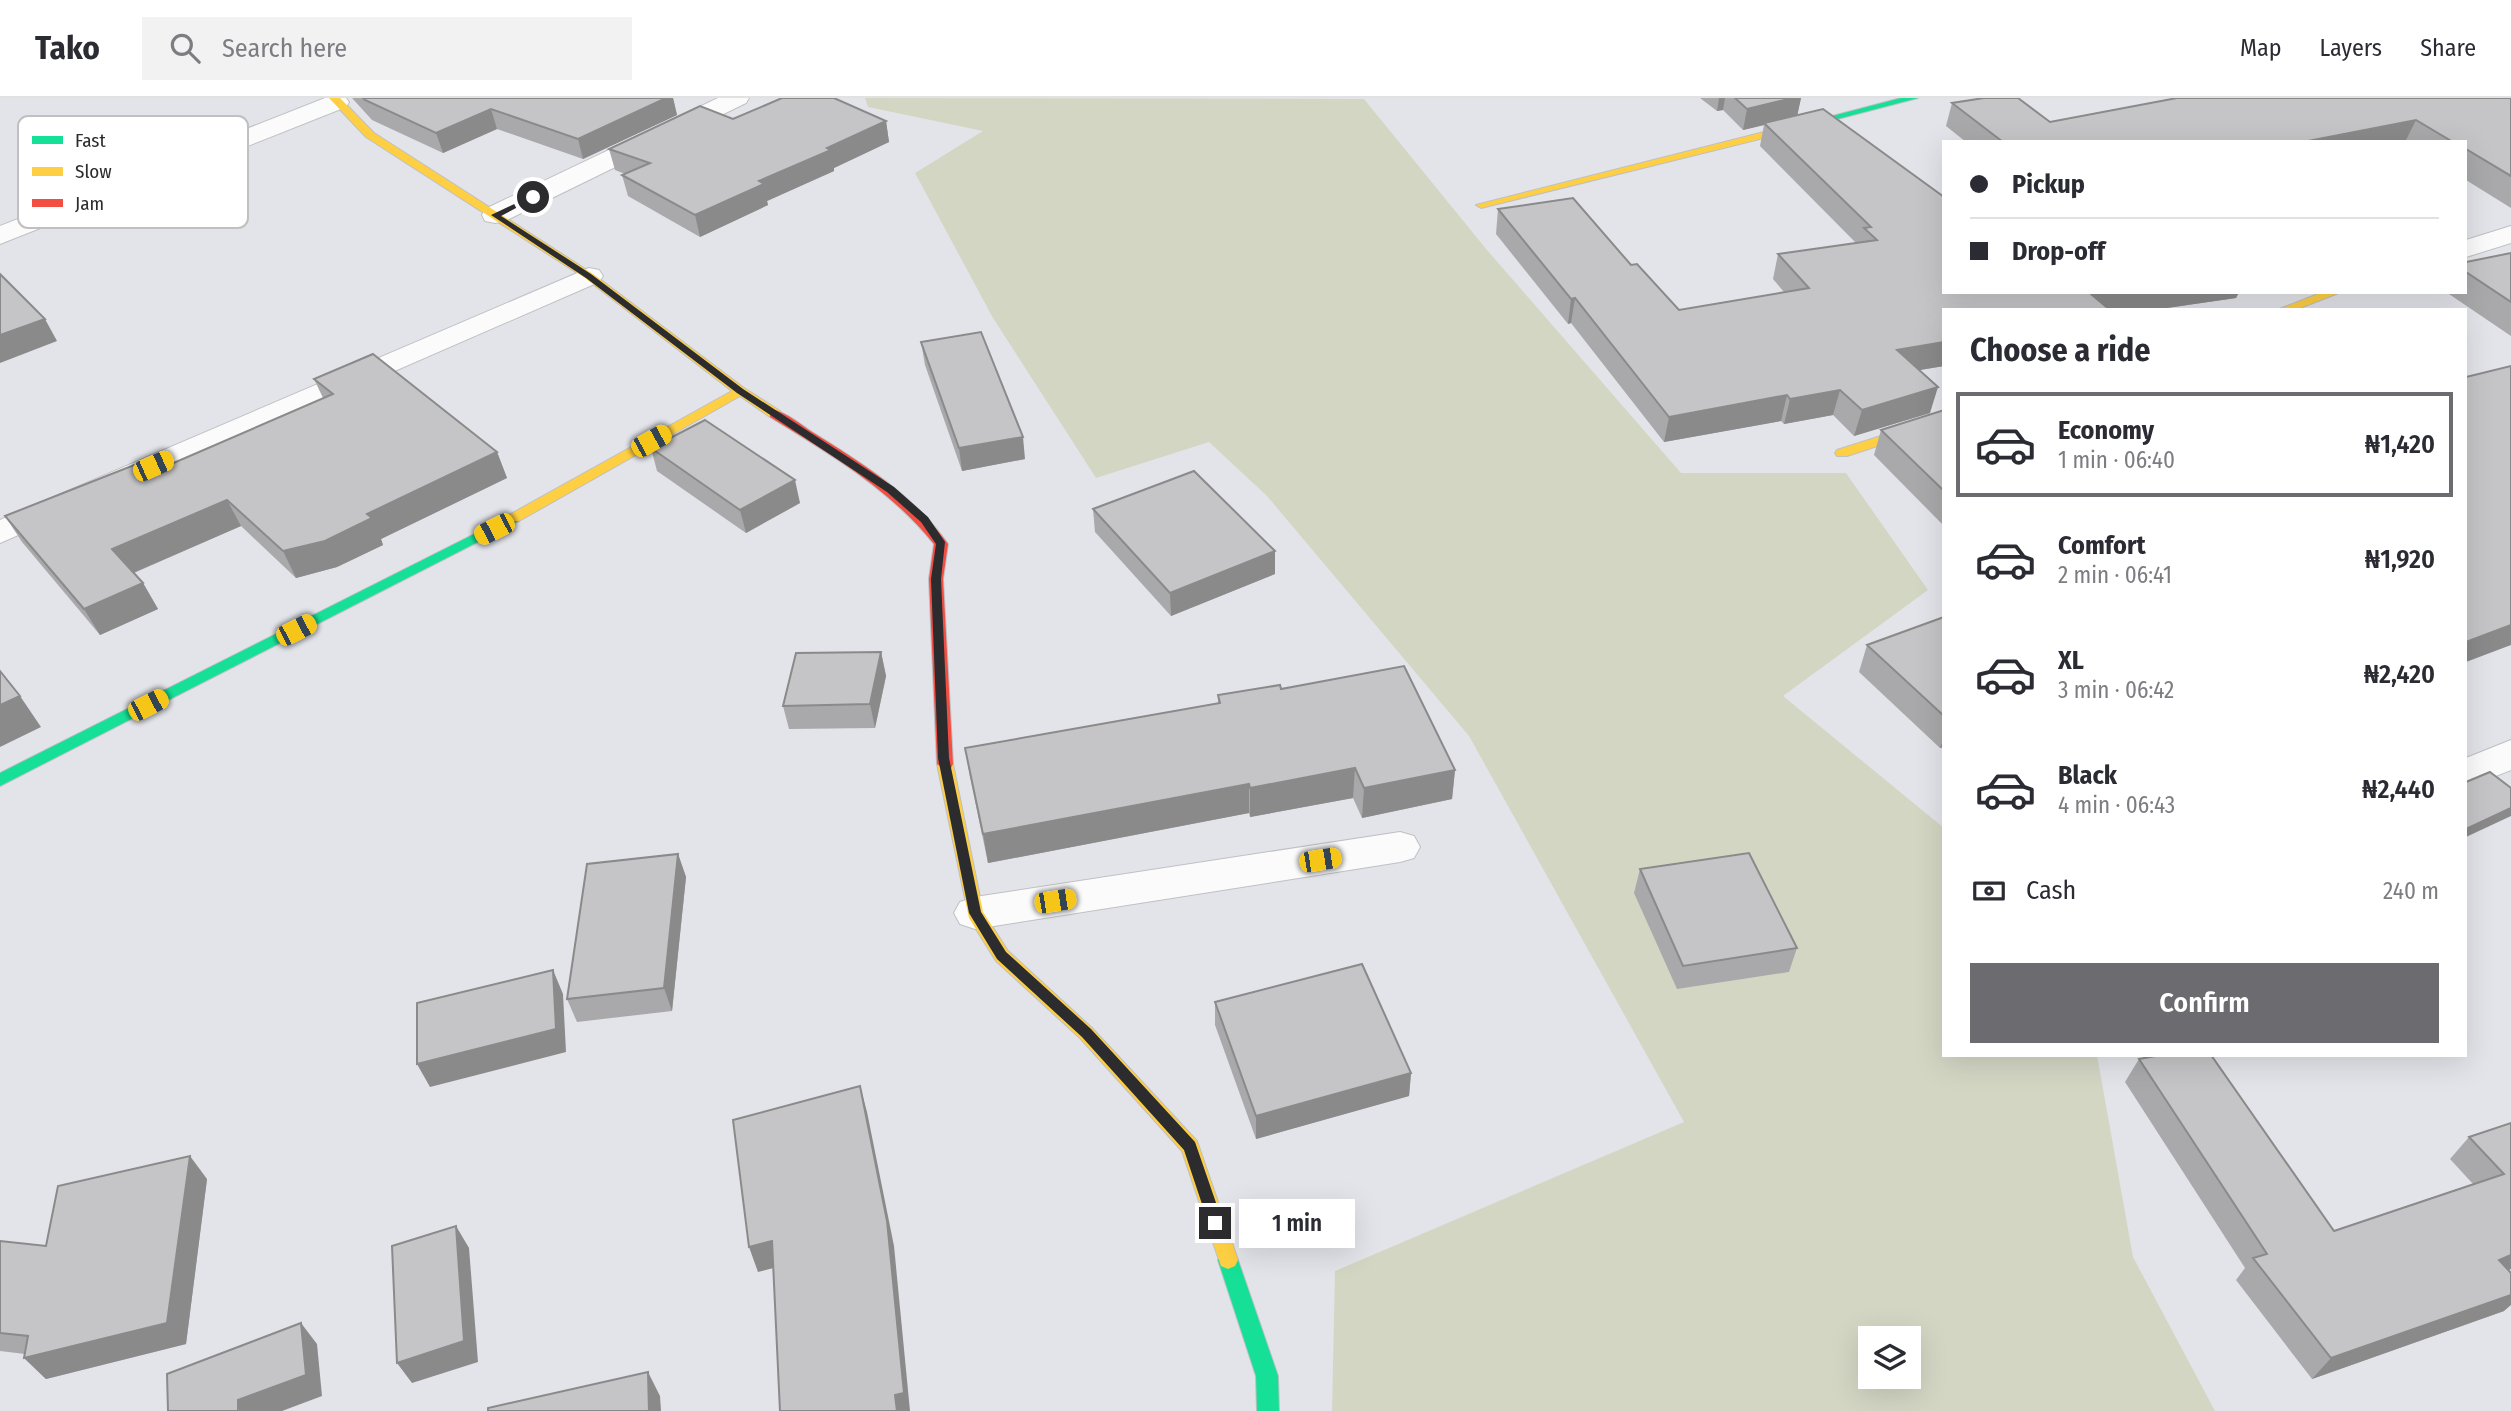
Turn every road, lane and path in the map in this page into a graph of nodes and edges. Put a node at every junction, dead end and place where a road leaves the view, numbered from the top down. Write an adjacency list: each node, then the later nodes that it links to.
1 (737, 98): 6 (street)
2 (1913, 98): 5 (street)
3 (335, 100): 4 (street); 6 (street)
4 (248, 135)
5 (1480, 205)
6 (495, 215): 11 (street)
7 (20, 228): 9 (street)
8 (2511, 234): 10 (street)
9 (0, 236)
10 (2467, 249)
11 (589, 276): 14 (street); 17 (street)
12 (2329, 294): 13 (street)
13 (2289, 308)
14 (740, 391): 20 (street); 22 (street)
15 (1942, 421): 16 (street)
16 (1842, 453)
17 (0, 533)
18 (2511, 754): 19 (street)
19 (2467, 774)
20 (0, 780)
21 (1400, 848): 22 (street)
22 (975, 913): 23 (street)
23 (1268, 1411)

